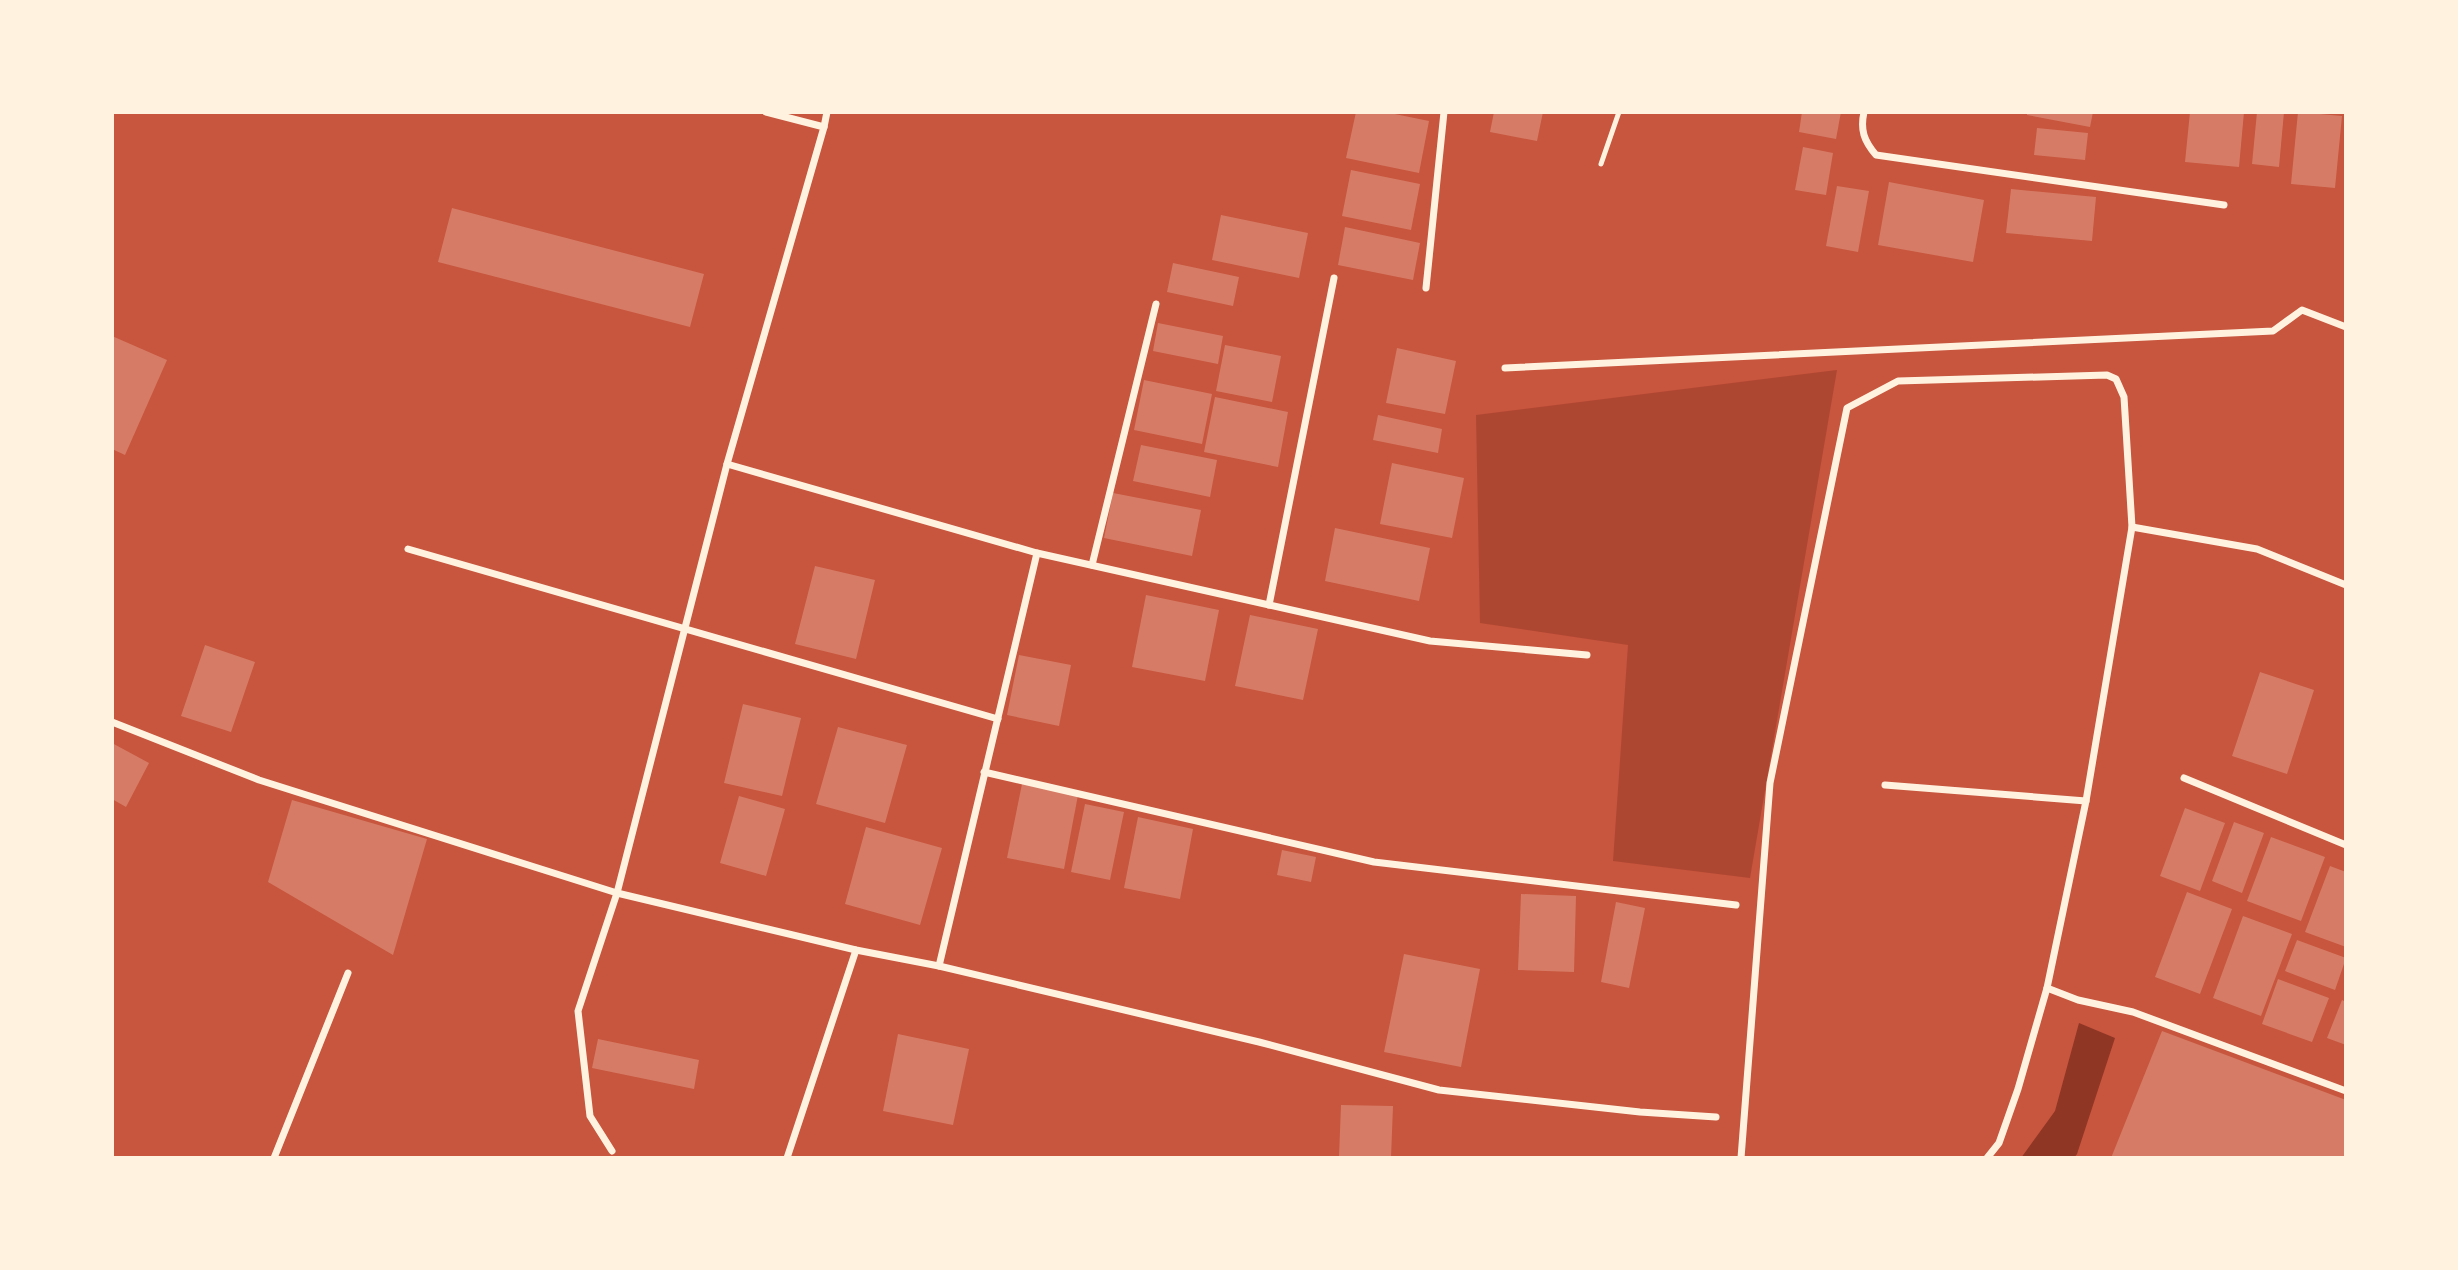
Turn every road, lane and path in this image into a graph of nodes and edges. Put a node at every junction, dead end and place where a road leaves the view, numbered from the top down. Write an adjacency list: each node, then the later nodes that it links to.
1 (766, 112): 6 (street)
2 (827, 112): 6 (street)
3 (1444, 112): 10 (street)
4 (1619, 112): 7 (lane)
5 (1864, 112): 8 (street)
6 (824, 127): 14 (street)
7 (1601, 164)
8 (2224, 205)
9 (1334, 278): 20 (street)
10 (1426, 288)
11 (1156, 304): 18 (street)
12 (2346, 327): 13 (street)
13 (1505, 368)
14 (727, 464): 17 (street); 21 (street)
15 (2132, 527): 19 (street); 28 (street); 41 (street)
16 (408, 549): 21 (street)
17 (1037, 553): 18 (street); 23 (street)
18 (1092, 565): 20 (street)
19 (2346, 585)
20 (1269, 605): 22 (street)
21 (684, 630): 23 (street); 30 (street)
22 (1587, 655)
23 (998, 719): 25 (street)
24 (112, 722): 30 (street)
25 (984, 772): 31 (street); 33 (street)
26 (2184, 778): 29 (street)
27 (1885, 785): 28 (street)
28 (2086, 800): 35 (street)
29 (2346, 845)
30 (617, 893): 32 (street); 38 (street)
31 (1736, 905)
32 (856, 950): 33 (street); 40 (street)
33 (939, 966): 37 (street)
34 (348, 973): 39 (street)
35 (2047, 988): 36 (street); 42 (street)
36 (2346, 1091)
37 (1716, 1117)
38 (612, 1151)
39 (274, 1158)
40 (787, 1158)
41 (1741, 1158)
42 (1987, 1158)

